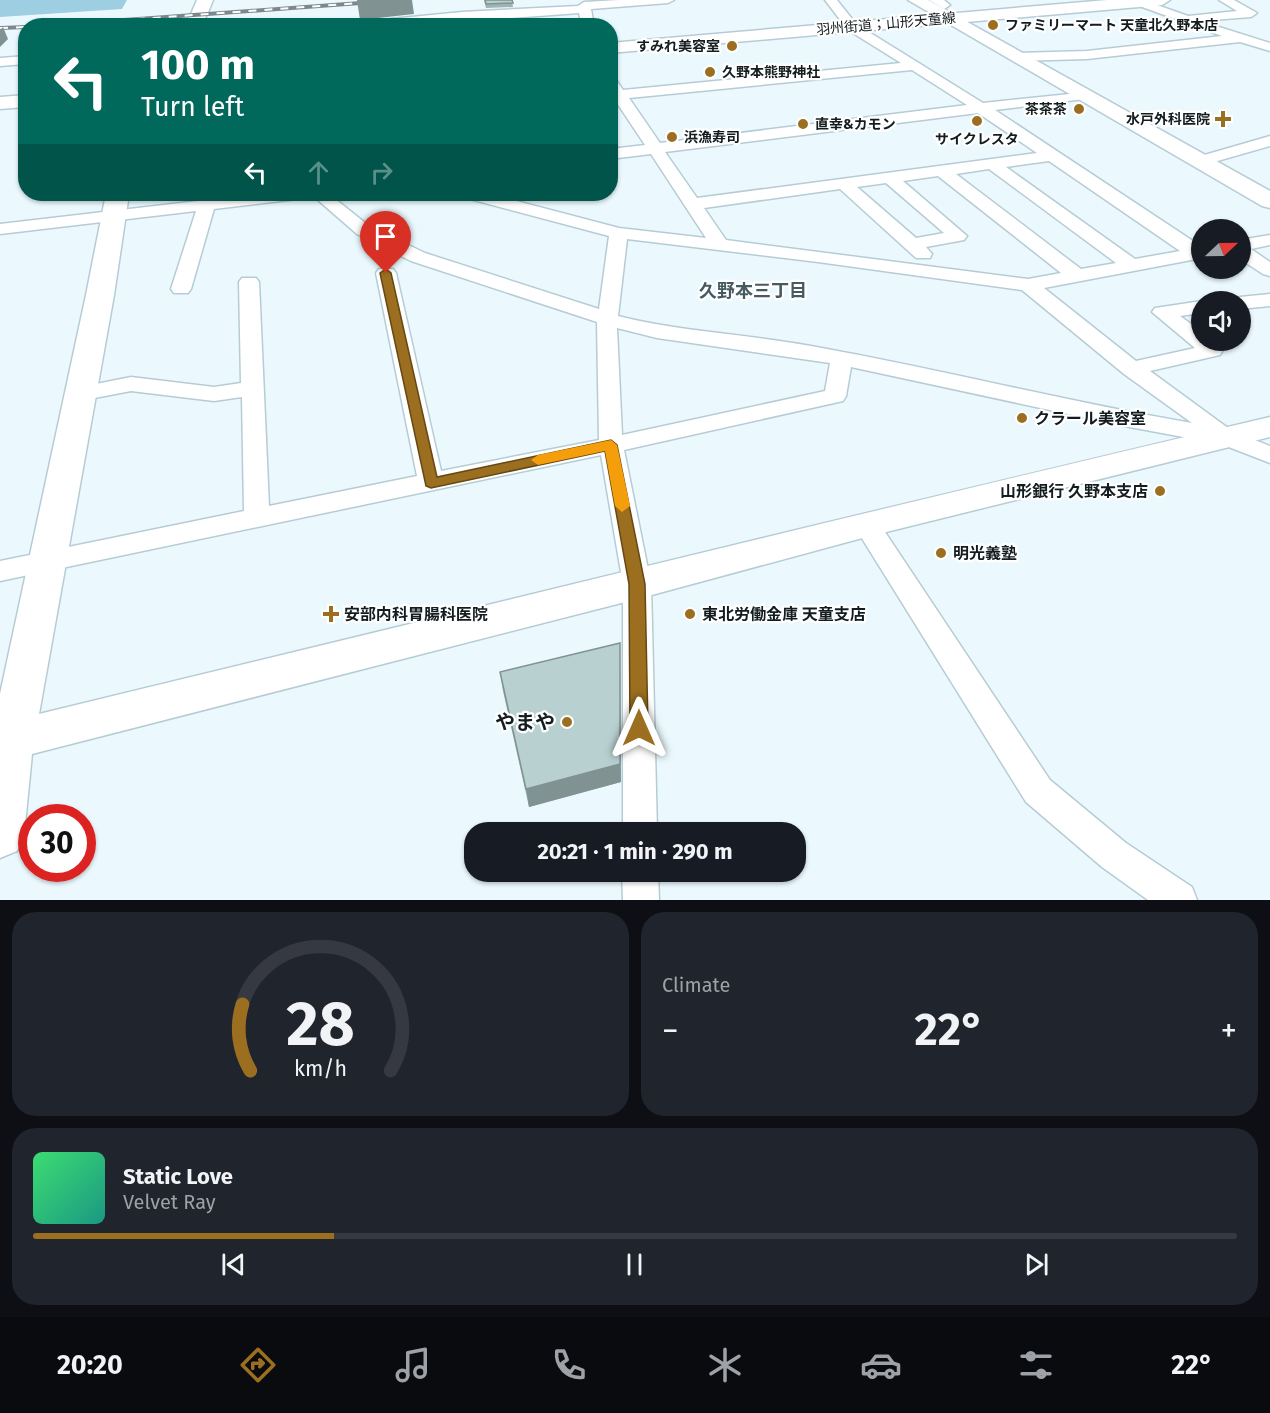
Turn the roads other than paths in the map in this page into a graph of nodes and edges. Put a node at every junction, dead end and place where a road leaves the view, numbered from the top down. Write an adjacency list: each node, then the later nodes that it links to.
1 (205, 0): 10 (street)
2 (668, 0): 9 (street)
3 (831, 0): 14 (street)
4 (916, 0): 8 (street)
5 (1162, 0): 7 (street, 羽州街道；山形天童線)
6 (1225, 0): 13 (street)
7 (1138, 2): 8 (street, 羽州街道；山形天童線); 13 (street)
8 (942, 8): 14 (street, 羽州街道；山形天童線); 18 (street)
9 (585, 9): 11 (street); 12 (street)
10 (197, 18)
11 (442, 18)
12 (587, 18)
13 (1184, 19): 15 (street)
14 (852, 27): 16 (street, 羽州街道；山形天童線); 21 (street)
15 (1241, 38): 17 (street); 18 (street)
16 (618, 47)
17 (1270, 47)
18 (1015, 57): 23 (street)
19 (18, 61): 20 (street)
20 (0, 62)
21 (914, 66): 22 (street); 27 (street)
22 (618, 91)
23 (1083, 95): 27 (street); 32 (street)
24 (618, 98): 29 (street)
25 (18, 102): 26 (street)
26 (0, 103)
27 (981, 108): 29 (street); 31 (street)
28 (1270, 141): 32 (street)
29 (655, 149): 30 (street); 41 (street)
30 (618, 153)
31 (1051, 156): 33 (street); 50 (street)
32 (1200, 161): 40 (street)
33 (992, 164): 34 (street); 53 (street)
34 (942, 171): 35 (street); 57 (street)
35 (890, 178): 36 (street); 47 (street)
36 (844, 184): 41 (street); 47 (street)
37 (240, 201): 43 (street)
38 (328, 201): 64 (street)
39 (498, 201): 45 (street)
40 (1270, 201)
41 (694, 204): 49 (street)
42 (115, 205): 43 (street); 44 (street); 70 (street)
43 (207, 205): 60 (street)
44 (0, 229)
45 (618, 233): 49 (street); 64 (street)
46 (1270, 240): 48 (street)
47 (913, 244): 55 (street)
48 (1251, 245)
49 (721, 246): 55 (street)
50 (1191, 247)
51 (1191, 254): 53 (street)
52 (1251, 256): 54 (street)
53 (1131, 265): 57 (street)
54 (1270, 270)
55 (943, 272): 59 (street)
56 (386, 273): 75 (street)
57 (1076, 275): 59 (street)
58 (249, 282): 69 (street)
59 (1028, 285): 68 (street)
60 (182, 289)
61 (1270, 300): 62 (street)
62 (1251, 302)
63 (1191, 308): 65 (street)
64 (607, 319): 67 (street); 73 (street)
65 (1191, 334)
66 (1208, 351): 68 (street)
67 (841, 359): 72 (street); 73 (street)
68 (1132, 369): 72 (street)
69 (251, 389): 70 (street); 76 (street)
70 (79, 394): 78 (street)
71 (1270, 427): 72 (street)
72 (1226, 437): 74 (street); 77 (street)
73 (611, 445): 75 (street); 80 (street)
74 (1270, 455)
75 (431, 483): 76 (street)
76 (257, 519): 78 (street)
77 (866, 525): 80 (street); 86 (street)
78 (47, 561): 79 (street); 81 (street)
79 (0, 572)
80 (637, 584): 81 (street); 82 (street)
81 (6, 741): 83 (street)
82 (640, 822)
83 (0, 835)
84 (640, 882): 85 (street)
85 (641, 900)
86 (1179, 900)

